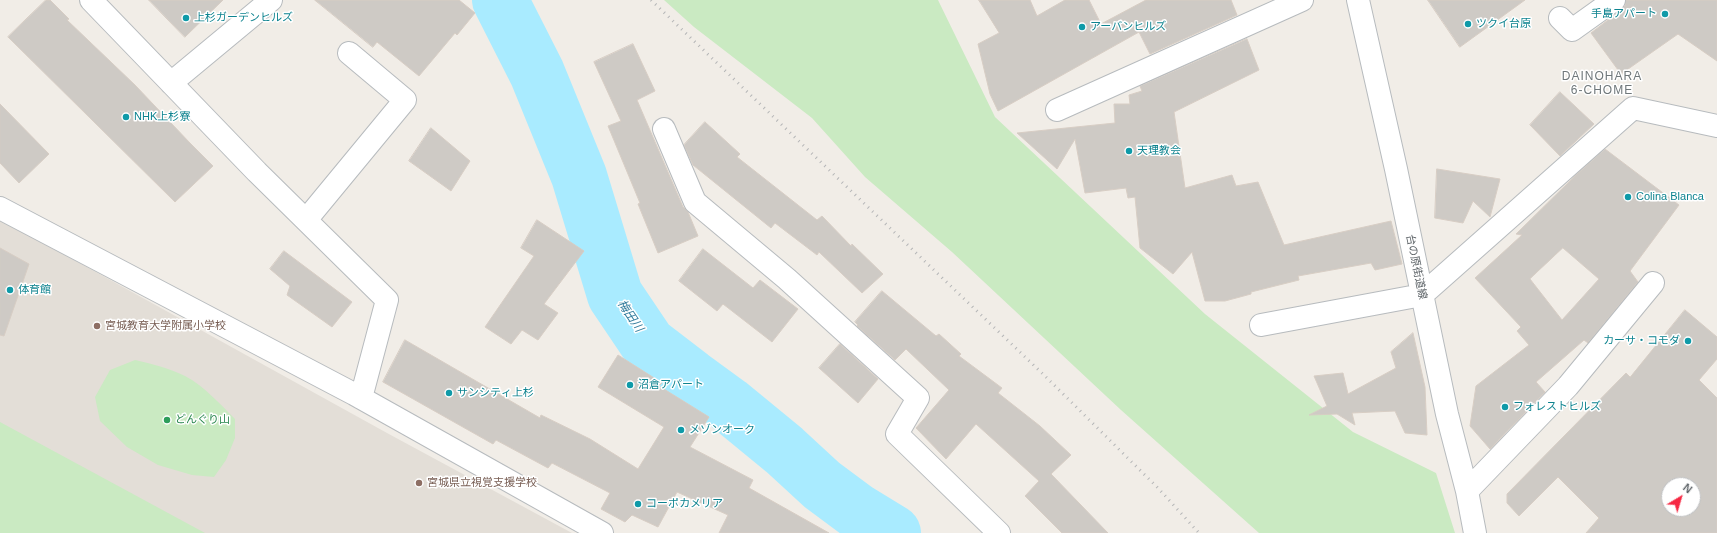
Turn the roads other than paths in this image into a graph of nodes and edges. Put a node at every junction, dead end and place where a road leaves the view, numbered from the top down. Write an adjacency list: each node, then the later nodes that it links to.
1 (91, 0): 8 (street)
2 (271, 0): 8 (street)
3 (1302, 0): 9 (street)
4 (1358, 0): 15 (street, 台の原街道線)
5 (1614, 0): 6 (street)
6 (1560, 18)
7 (349, 53): 13 (street)
8 (171, 83): 13 (street)
9 (1057, 110)
10 (1717, 126): 15 (street)
11 (664, 129): 20 (street)
12 (0, 208): 17 (street)
13 (306, 220): 17 (street)
14 (1653, 284): 18 (street)
15 (1422, 295): 16 (street); 18 (street, 台の原街道線)
16 (1262, 325)
17 (361, 398): 19 (street)
18 (1467, 491): 21 (street, 台の原街道線)
19 (602, 533)
20 (999, 533)
21 (1475, 533)

